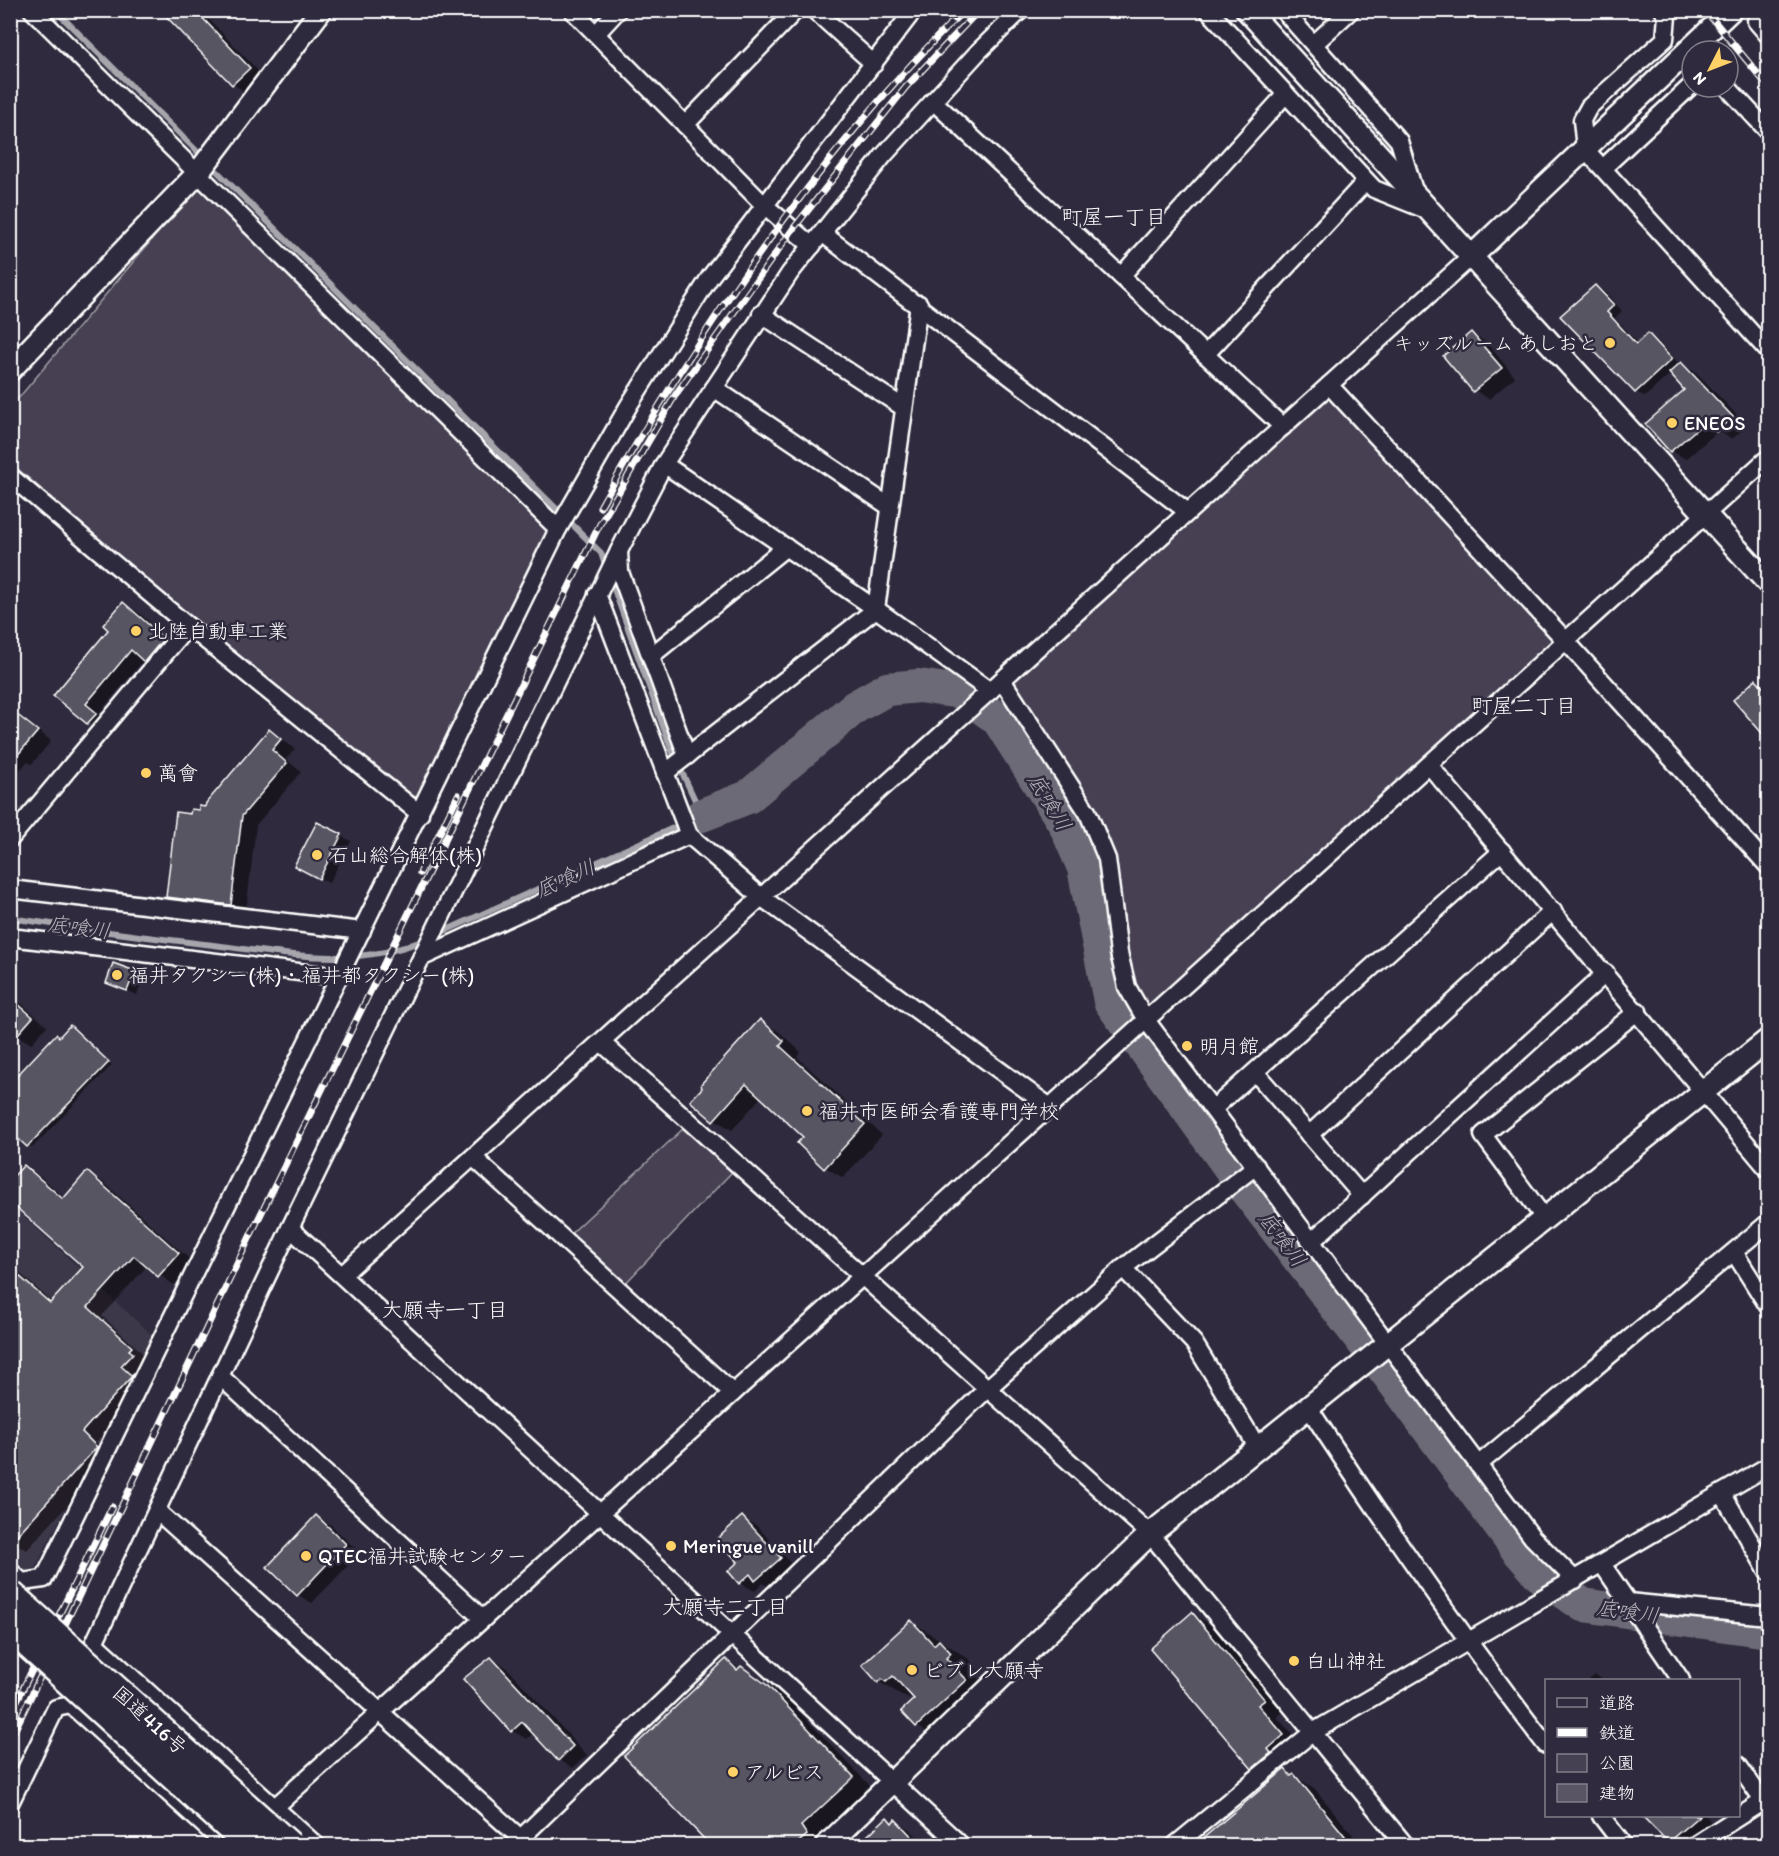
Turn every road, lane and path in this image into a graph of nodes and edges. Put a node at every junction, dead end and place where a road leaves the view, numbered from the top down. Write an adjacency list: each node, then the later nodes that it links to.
1 (32, 10): 28 (street)
2 (321, 10): 28 (street)
3 (572, 10): 16 (street)
4 (618, 10): 16 (street)
5 (796, 10): 24 (street)
6 (814, 10): 19 (street)
7 (914, 10): 19 (street)
8 (1021, 10): 23 (street)
9 (1209, 10): 20 (street)
10 (1283, 10): 18 (street)
11 (1351, 10): 18 (street)
12 (1663, 10): 26 (street)
13 (1731, 10): 26 (street)
14 (1768, 10): 17 (street)
15 (1252, 17): 31 (street)
16 (596, 34): 24 (street)
17 (1768, 35)
18 (1314, 44): 31 (street)
19 (874, 64): 30 (street)
20 (1286, 94): 29 (street); 34 (street)
21 (1680, 96): 27 (street)
22 (1738, 99): 25 (street)
23 (933, 101): 32 (street); 34 (street)
24 (685, 125): 30 (street)
25 (1768, 131)
26 (1585, 148): 27 (street); 33 (street)
27 (1603, 168): 37 (street)
28 (198, 173): 39 (street); 50 (street)
29 (1366, 181): 31 (street); 38 (street)
30 (763, 204): 32 (street); 50 (street)
31 (1423, 204): 33 (street)
32 (817, 239): 35 (street); 36 (street)
33 (1471, 257): 40 (street); 49 (street)
34 (1121, 276): 38 (street)
35 (919, 304): 42 (street); 48 (street)
36 (761, 314): 41 (street); 42 (street)
37 (1768, 351)
38 (1205, 355): 43 (street)
39 (10, 370)
40 (1329, 385): 43 (street); 57 (street)
41 (714, 388): 45 (street); 47 (street)
42 (904, 408): 47 (street)
43 (1283, 427): 48 (street)
44 (1768, 458): 49 (street)
45 (664, 464): 51 (street); 52 (street)
46 (10, 476): 56 (street)
47 (891, 507): 55 (street)
48 (1188, 512): 59 (street)
49 (1706, 514): 53 (street); 57 (street)
50 (558, 529): 64 (street)
51 (786, 547): 55 (street); 58 (street)
52 (619, 551): 54 (street); 58 (street)
53 (1768, 583)
54 (597, 594): 63 (street); 74 (street)
55 (876, 609): 60 (street); 61 (street)
56 (188, 626): 64 (street); 66 (street)
57 (1566, 641): 62 (street); 68 (street)
58 (651, 656): 61 (street)
59 (1002, 680): 60 (street); 78 (street)
60 (990, 691): 70 (street)
61 (687, 756): 63 (street)
62 (1429, 765): 67 (street); 78 (street)
63 (665, 773): 65 (street)
64 (420, 814): 72 (street)
65 (689, 835): 70 (street); 74 (street)
66 (10, 839)
67 (1502, 850): 71 (street); 81 (street)
68 (1768, 866)
69 (10, 889): 72 (street)
70 (761, 897): 80 (street); 83 (street)
71 (1553, 911): 75 (street); 85 (street)
72 (362, 931): 76 (street)
73 (10, 937): 76 (street)
74 (423, 957): 92 (street)
75 (1606, 973): 77 (street); 89 (street)
76 (340, 977): 114 (street)
77 (1638, 1011): 82 (street); 90 (street)
78 (1146, 1020): 83 (street); 84 (street)
79 (1768, 1040): 82 (street)
80 (601, 1042): 86 (street); 97 (street)
81 (1255, 1072): 84 (street); 85 (street)
82 (1705, 1091): 88 (street); 90 (street)
83 (1050, 1107): 97 (street)
84 (1213, 1109): 87 (street)
85 (1309, 1135): 89 (street)
86 (473, 1157): 96 (street); 102 (street)
87 (1256, 1166): 93 (street); 95 (street)
88 (1768, 1169)
89 (1362, 1196): 93 (street)
90 (1545, 1220): 99 (street)
91 (1768, 1223): 94 (street)
92 (290, 1228): 96 (street); 100 (street)
93 (1312, 1241): 99 (street)
94 (1734, 1252): 98 (street); 105 (street)
95 (1123, 1268): 101 (street); 104 (street)
96 (342, 1275): 109 (street)
97 (863, 1275): 101 (street); 102 (street)
98 (1768, 1306)
99 (1390, 1344): 103 (street); 105 (street)
100 (220, 1376): 108 (street); 118 (street)
101 (988, 1388): 110 (street); 120 (street)
102 (733, 1393): 109 (street)
103 (1309, 1408): 104 (street); 121 (street)
104 (1258, 1448): 110 (street)
105 (1478, 1465): 113 (street)
106 (1768, 1466): 107 (street)
107 (1722, 1493): 111 (street); 112 (street)
108 (157, 1511): 122 (street); 125 (street)
109 (599, 1514): 118 (street); 120 (street)
110 (1150, 1534): 126 (street); 129 (street)
111 (1602, 1564): 113 (street); 116 (street)
112 (1768, 1572)
113 (1575, 1580): 121 (street)
114 (14, 1583): 115 (street); 137 (highway, 国道416号, bridge)
115 (10, 1600)
116 (1628, 1602): 117 (street); 123 (street)
117 (1768, 1616)
118 (483, 1619): 125 (street)
119 (10, 1627): 136 (highway, 国道416号, bridge)
120 (733, 1635): 129 (street); 134 (street)
121 (1467, 1642): 126 (street); 127 (street)
122 (101, 1649): 124 (street); 132 (street)
123 (1680, 1679)
124 (71, 1705): 130 (street); 135 (street)
125 (380, 1712): 132 (street); 134 (street)
126 (1313, 1732): 141 (street); 142 (street)
127 (1545, 1744)
128 (1740, 1768): 131 (street)
129 (893, 1781): 139 (street); 140 (street)
130 (10, 1803)
131 (1767, 1803): 144 (street)
132 (275, 1807): 138 (street)
133 (1603, 1817): 143 (street)
134 (525, 1842)
135 (227, 1845)
136 (251, 1845)
137 (289, 1845)
138 (316, 1845)
139 (826, 1845)
140 (962, 1845)
141 (1174, 1845)
142 (1406, 1845)
143 (1624, 1845)
144 (1693, 1845)

